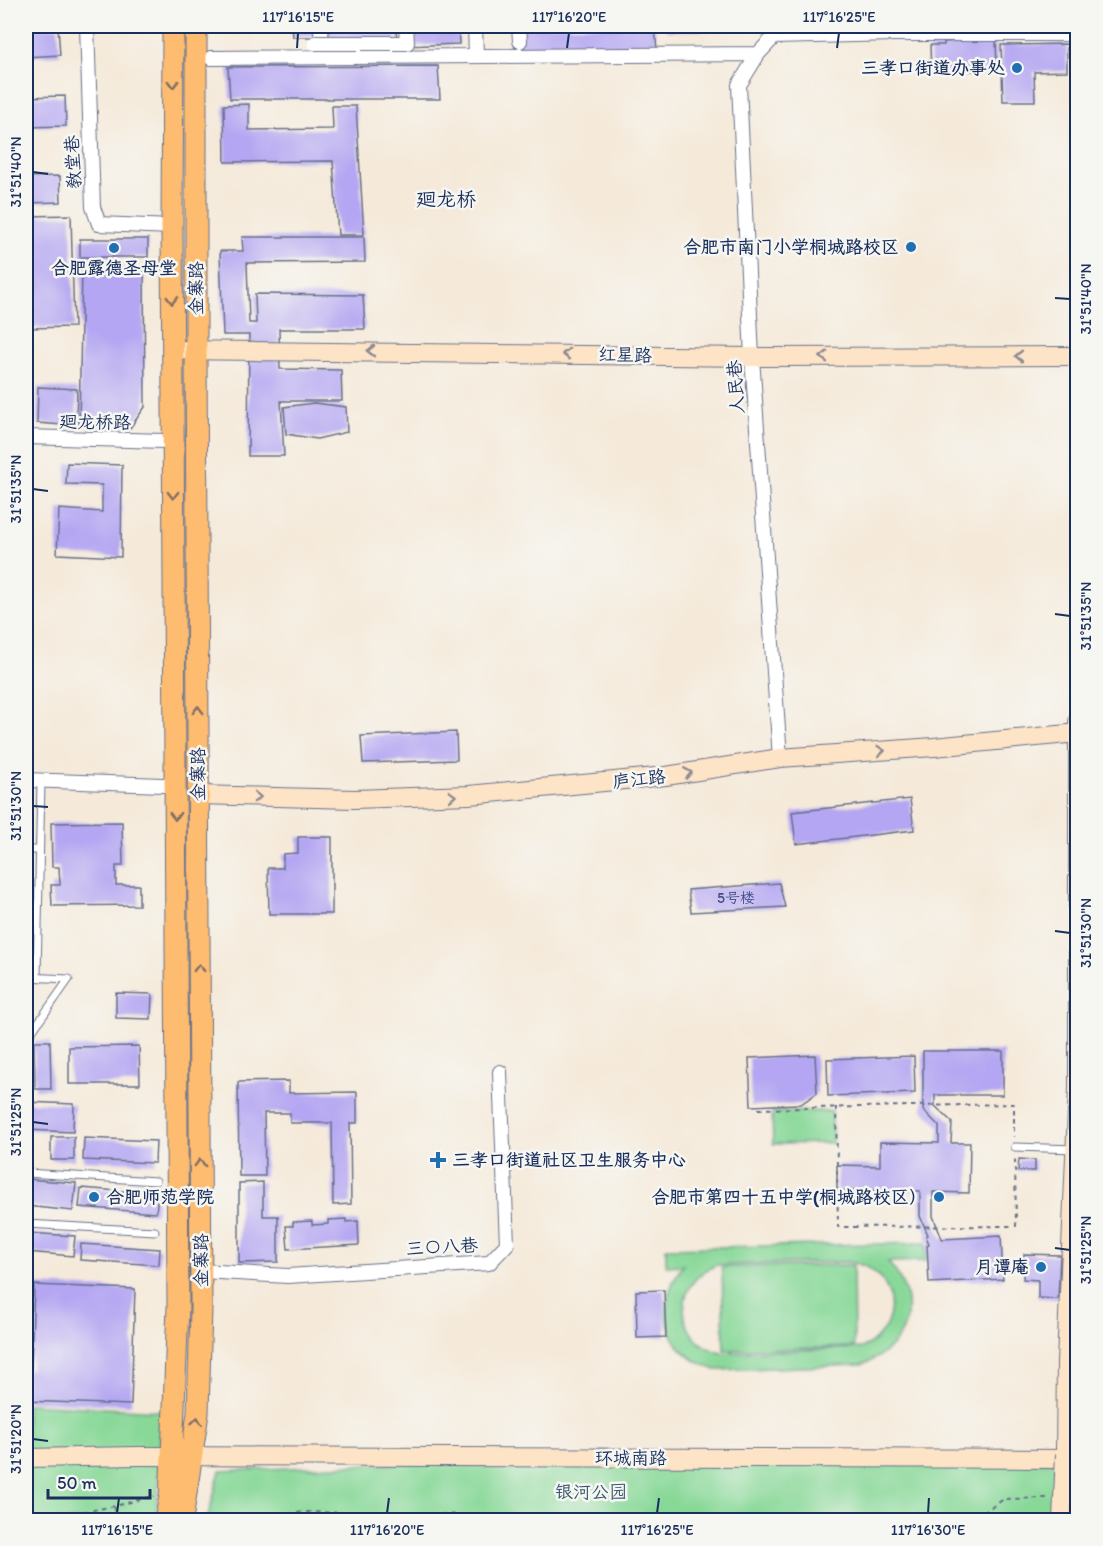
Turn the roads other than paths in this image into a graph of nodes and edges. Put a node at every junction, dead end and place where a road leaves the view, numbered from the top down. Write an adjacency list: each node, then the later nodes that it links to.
1 (87, 26): 18 (street, 教堂巷)
2 (173, 26): 18 (main road, 金寨路, one-way to 18)
3 (196, 26): 20 (main road, 金寨路)
4 (321, 26): 16 (street)
5 (400, 26): 14 (street)
6 (406, 26): 12 (street, bridge)
7 (475, 26): 15 (street)
8 (519, 26): 11 (street)
9 (774, 32): 10 (street); 13 (street, 人民巷)
10 (1077, 34)
11 (520, 41)
12 (315, 43)
13 (758, 54): 15 (street); 22 (street, 人民巷)
14 (402, 56): 15 (street); 16 (street)
15 (476, 56)
16 (322, 57): 17 (street)
17 (211, 58)
18 (172, 227): 19 (main road, 金寨路, one-way to 19)
19 (172, 350): 20 (street, 红星路); 48 (main road, 金寨路, one-way to 48)
20 (196, 350): 22 (street, 红星路, one-way to 20); 31 (main road, 金寨路, one-way to 20)
21 (1077, 356): 22 (street, 红星路, one-way to 22)
22 (752, 357): 27 (street, 人民巷)
23 (26, 437): 24 (street, 廻龙桥路)
24 (164, 441)
25 (1077, 721): 26 (street)
26 (1077, 733): 27 (street, 庐江路, one-way to 26); 38 (street)
27 (780, 758): 31 (street, 庐江路, one-way to 27)
28 (26, 780): 29 (street)
29 (41, 781): 30 (street); 33 (lane)
30 (163, 785)
31 (198, 795): 45 (main road, 金寨路, one-way to 31)
32 (26, 850): 33 (lane)
33 (39, 850): 35 (lane)
34 (26, 977): 35 (lane)
35 (37, 977): 36 (lane)
36 (26, 1040)
37 (500, 1072): 45 (street, 三〇八巷)
38 (1077, 1088): 40 (street)
39 (1015, 1147): 40 (lane)
40 (1076, 1149): 50 (street)
41 (26, 1173): 42 (lane)
42 (156, 1181)
43 (26, 1224): 44 (lane)
44 (155, 1231)
45 (201, 1270): 48 (main road, 金寨路, one-way to 45)
46 (1077, 1332): 47 (street)
47 (1077, 1426)
48 (183, 1457): 49 (street, 环城南路); 50 (street, 环城南路); 51 (main road, 金寨路); 52 (main road, 金寨路)
49 (26, 1458)
50 (1073, 1458): 53 (street, bridge); 54 (street)
51 (165, 1521)
52 (182, 1521)
53 (1062, 1521)
54 (1076, 1521)

